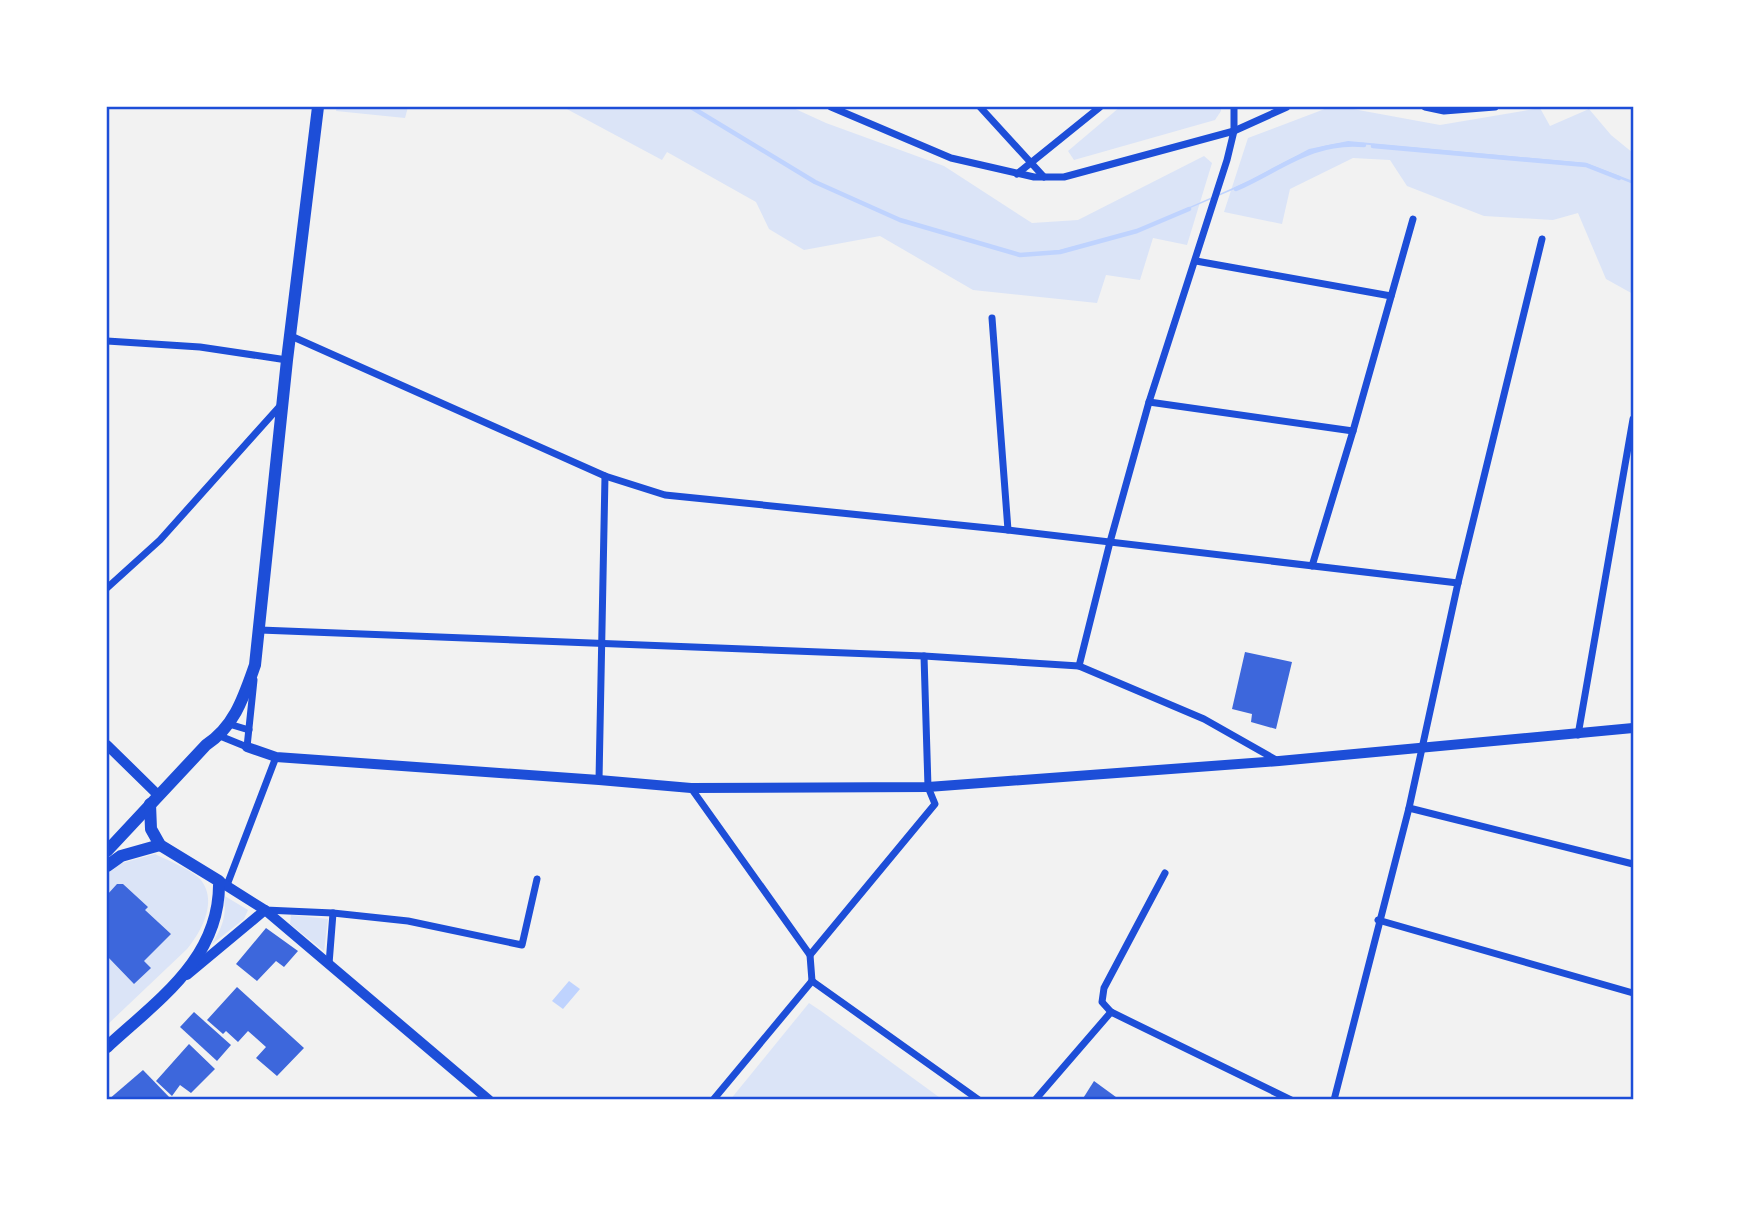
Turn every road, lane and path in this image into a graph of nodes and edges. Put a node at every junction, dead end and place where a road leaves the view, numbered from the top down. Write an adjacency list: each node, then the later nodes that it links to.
1 (318, 107): 19 (main road)
2 (831, 107): 9 (street)
3 (980, 107): 11 (street)
4 (1100, 107): 11 (street)
5 (1234, 107): 10 (street)
6 (1287, 107): 10 (street)
7 (1425, 107): 8 (street)
8 (1495, 107)
9 (843, 109): 12 (street)
10 (1234, 131): 13 (street); 16 (street)
11 (1032, 163): 12 (street); 13 (street)
12 (1017, 174): 13 (street)
13 (1044, 177)
14 (1413, 219): 17 (street)
15 (1542, 239): 30 (street)
16 (1196, 261): 17 (street); 22 (street)
17 (1391, 296): 25 (street)
18 (992, 318): 27 (street)
19 (291, 336): 21 (main road); 26 (street)
20 (107, 341): 21 (street)
21 (287, 360): 23 (main road)
22 (1149, 402): 25 (street); 28 (street)
23 (283, 403): 31 (street); 32 (main road)
24 (1633, 419): 40 (street)
25 (1353, 431): 29 (street)
26 (606, 475): 27 (street); 33 (street)
27 (1009, 530): 28 (street)
28 (1110, 542): 29 (street); 36 (street)
29 (1311, 566): 30 (street)
30 (1458, 583): 44 (street)
31 (107, 588)
32 (260, 630): 33 (street); 35 (main road)
33 (601, 644): 34 (street); 47 (street)
34 (924, 656): 36 (street); 48 (street)
35 (255, 665): 37 (main road); 39 (street)
36 (1079, 666): 46 (street)
37 (229, 724): 39 (street); 41 (main road)
38 (1633, 728): 40 (street)
39 (249, 730): 43 (street)
40 (1578, 734): 44 (street)
41 (220, 736): 43 (street); 50 (main road)
42 (107, 745): 50 (street)
43 (247, 747): 45 (street)
44 (1422, 748): 46 (street); 51 (street)
45 (276, 757): 47 (street); 58 (street)
46 (1279, 761): 48 (street)
47 (599, 779): 49 (street)
48 (928, 786): 49 (street); 62 (street)
49 (691, 788): 62 (street)
50 (154, 799): 52 (main road); 53 (main road)
51 (1409, 807): 54 (street); 61 (street)
52 (160, 845): 55 (main road); 58 (main road)
53 (107, 850)
54 (1633, 864)
55 (107, 866)
56 (1165, 873): 67 (street)
57 (537, 879): 60 (street)
58 (223, 883): 59 (street); 65 (main road)
59 (265, 910): 60 (street); 63 (street); 65 (street)
60 (333, 913): 63 (street)
61 (1378, 920): 66 (street); 74 (street)
62 (810, 955): 64 (street)
63 (329, 964): 69 (street)
64 (812, 981): 70 (street); 71 (street)
65 (176, 984): 68 (main road)
66 (1633, 993)
67 (1111, 1012): 72 (street); 73 (street)
68 (107, 1047)
69 (489, 1100)
70 (713, 1100)
71 (979, 1100)
72 (1035, 1100)
73 (1291, 1100)
74 (1334, 1100)

